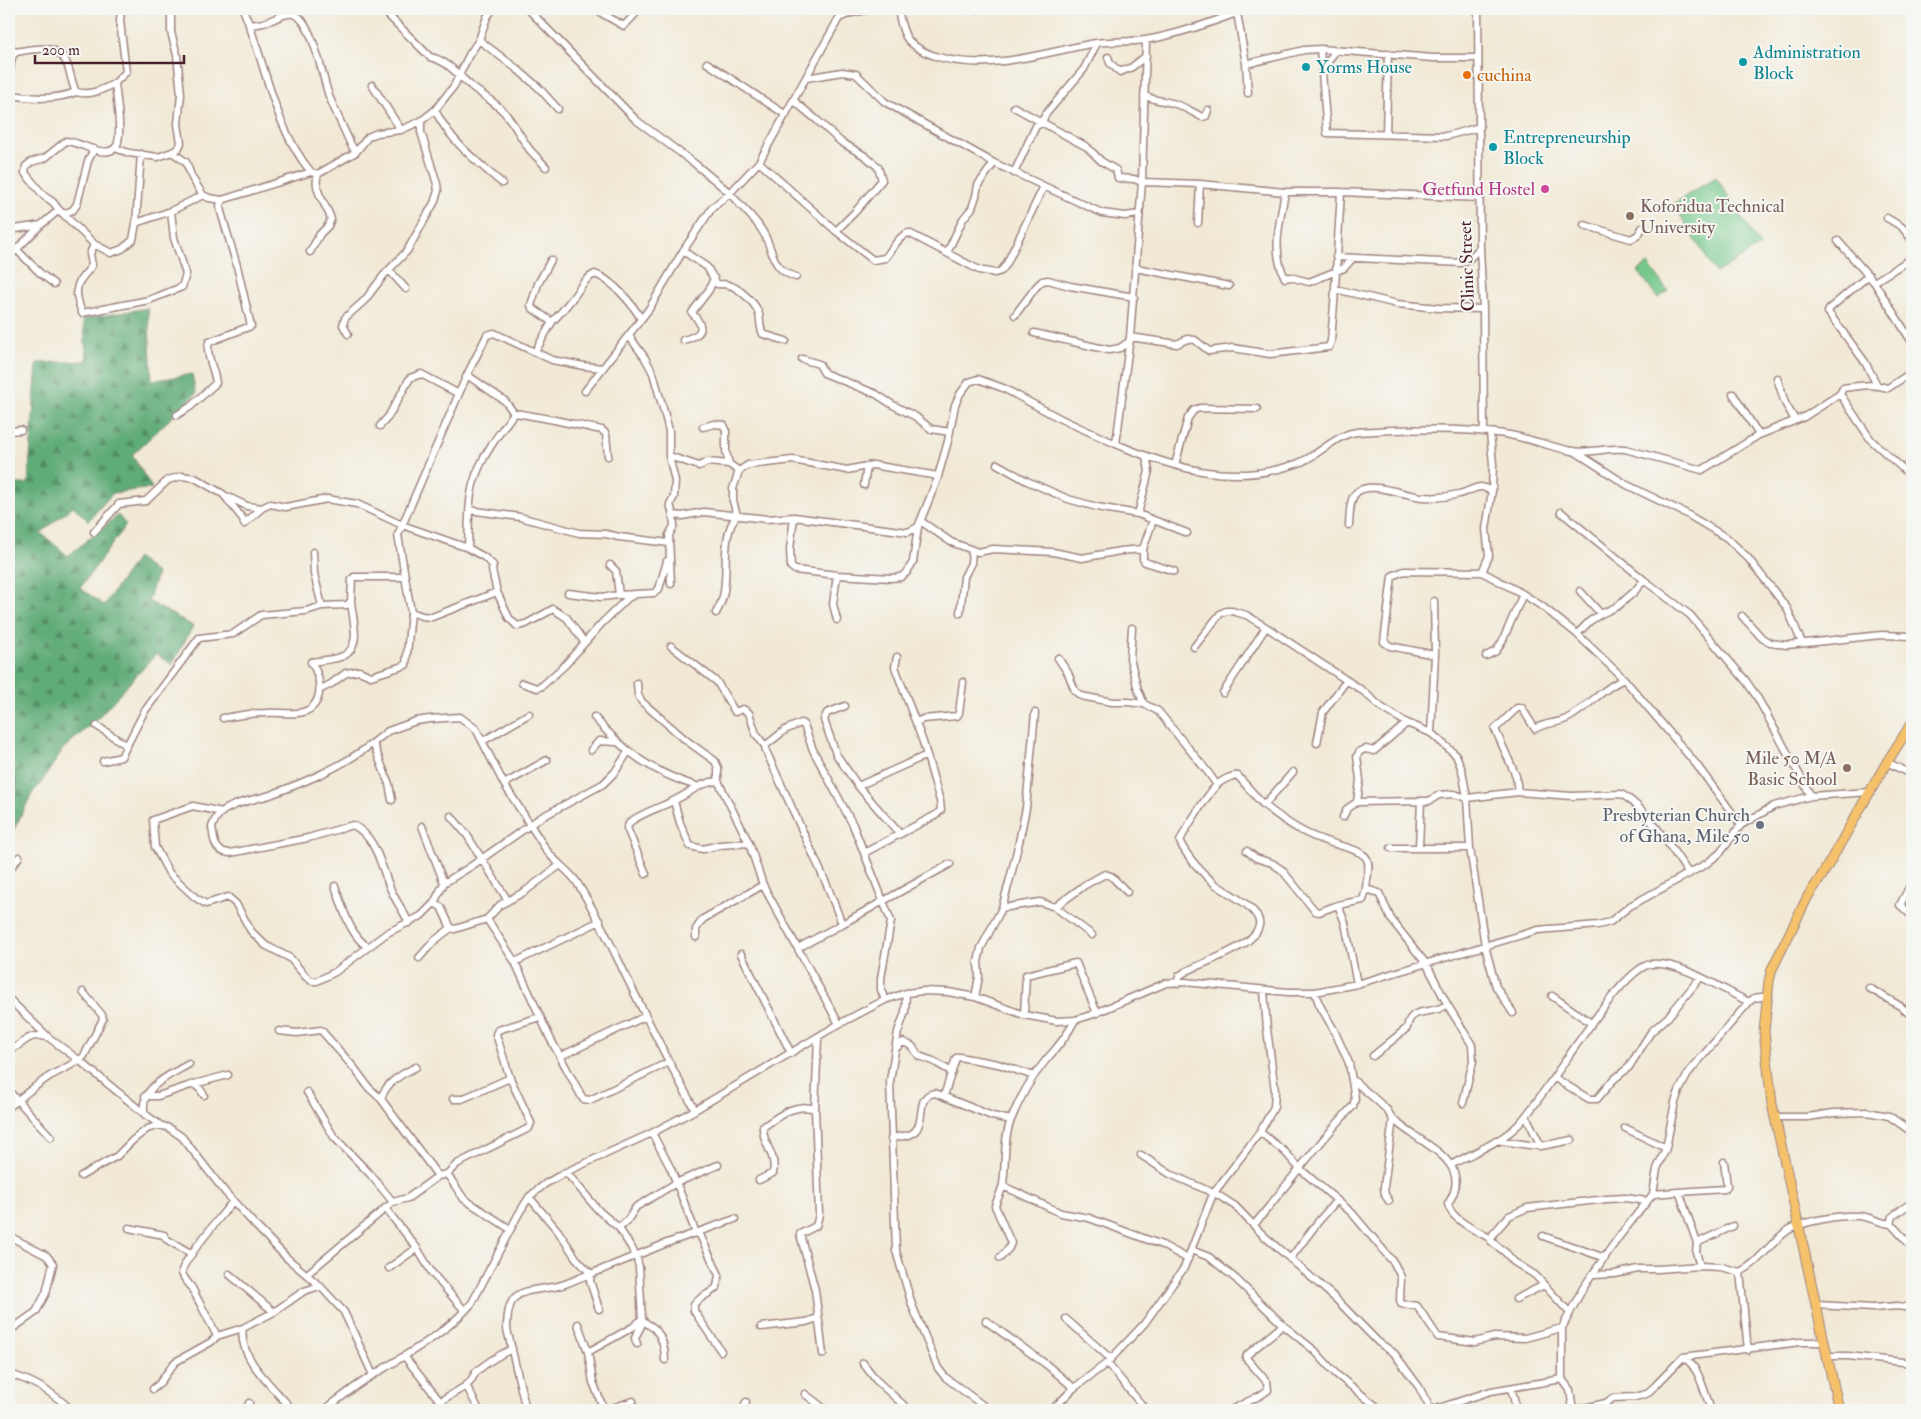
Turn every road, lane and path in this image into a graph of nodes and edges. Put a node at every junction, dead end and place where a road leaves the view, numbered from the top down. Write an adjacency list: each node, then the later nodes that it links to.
1 (121, 9): 36 (street)
2 (171, 9): 55 (street)
3 (243, 9): 18 (street)
4 (382, 9): 33 (street)
5 (492, 9): 19 (street)
6 (598, 9): 7 (street)
7 (640, 9)
8 (870, 9): 35 (street)
9 (898, 9): 21 (street)
10 (974, 9): 11 (street)
11 (979, 9)
12 (1220, 9): 17 (street)
13 (1247, 9): 16 (street)
14 (1478, 9): 29 (street, Clinic Street)
15 (531, 10): 69 (street)
16 (1237, 12): 17 (street); 31 (street)
17 (1225, 16): 20 (street)
18 (249, 24): 56 (street); 62 (street)
19 (479, 40): 33 (street); 44 (street)
20 (1146, 40): 21 (street); 27 (street)
21 (1097, 43): 49 (street)
22 (9, 48): 25 (street)
23 (1320, 49): 24 (street); 31 (street); 32 (street)
24 (1335, 51): 26 (street); 32 (street)
25 (16, 52): 34 (street); 38 (street)
26 (1388, 54): 29 (street); 52 (street)
27 (1146, 56): 28 (street); 41 (street)
28 (1108, 57)
29 (1478, 58): 50 (street, Clinic Street)
30 (707, 63): 47 (street)
31 (1246, 64): 39 (street)
32 (1323, 70): 52 (street)
33 (460, 74): 45 (street); 60 (street)
34 (9, 75)
35 (806, 78): 42 (street); 59 (street)
36 (115, 83): 38 (street); 53 (street)
37 (372, 85): 51 (street)
38 (76, 92): 40 (street)
39 (1248, 93)
40 (9, 94)
41 (1144, 95): 46 (street); 63 (street)
42 (794, 102): 47 (street); 83 (street)
43 (1014, 107): 49 (street)
44 (558, 109)
45 (435, 110): 48 (street); 64 (street)
46 (1208, 110)
47 (786, 114): 58 (street)
48 (421, 121): 51 (street); 98 (street)
49 (1042, 122): 61 (street); 63 (street)
50 (1480, 127): 52 (street); 71 (street, Clinic Street)
51 (401, 130): 56 (street)
52 (1386, 134)
53 (115, 148): 54 (street); 57 (street)
54 (94, 149): 74 (street); 74 (street)
55 (172, 152): 57 (street); 70 (street)
56 (356, 152): 62 (street)
57 (141, 154): 78 (street)
58 (759, 162): 69 (street); 83 (street)
59 (994, 163): 61 (street); 91 (street)
60 (546, 167)
61 (1014, 172): 66 (street)
62 (314, 173): 72 (street); 90 (street)
63 (1142, 182): 65 (street); 75 (street)
64 (502, 183)
65 (1200, 184): 67 (street); 77 (street)
66 (1044, 186): 75 (street); 91 (street)
67 (1285, 192): 68 (street); 99 (street)
68 (1341, 192): 71 (street); 93 (street)
69 (730, 193): 89 (street); 101 (street)
70 (203, 194): 72 (street); 73 (street)
71 (1480, 198): 87 (street, Clinic Street)
72 (222, 200): 135 (street)
73 (171, 211): 78 (street); 86 (street)
74 (61, 212): 79 (street); 86 (street)
75 (1139, 214): 97 (street)
76 (1887, 218): 84 (street)
77 (1198, 223)
78 (136, 224): 86 (street)
79 (41, 225): 82 (street); 88 (street)
80 (1584, 225): 81 (street)
81 (1642, 228)
82 (9, 230)
83 (836, 231): 91 (street)
84 (1912, 240)
85 (1838, 241): 100 (street)
86 (94, 244)
87 (1480, 248): 94 (street); 111 (street, Clinic Street)
88 (16, 249): 92 (street); 104 (street)
89 (683, 251): 102 (street); 110 (street)
90 (310, 252)
91 (947, 252)
92 (9, 257)
93 (1336, 257): 94 (street); 99 (street)
94 (1353, 258): 99 (street)
95 (1912, 258): 103 (street)
96 (551, 260): 114 (street)
97 (1136, 268): 105 (street); 108 (street)
98 (389, 270): 106 (street); 116 (street)
99 (1336, 270): 107 (street)
100 (1869, 275): 103 (street); 128 (street)
101 (796, 277)
102 (714, 278): 119 (street); 120 (street)
103 (1874, 282): 121 (street)
104 (54, 284)
105 (1229, 286)
106 (406, 289)
107 (1335, 289): 111 (street); 118 (street)
108 (1134, 297): 112 (street); 118 (street)
109 (633, 306): 110 (street); 113 (street); 114 (street)
110 (649, 309): 113 (street)
111 (1483, 309): 142 (street, Clinic Street)
112 (1015, 316)
113 (641, 319): 117 (street)
114 (552, 322): 122 (street)
115 (1034, 333): 118 (street)
116 (348, 334)
117 (629, 336): 124 (street); 147 (street)
118 (1130, 339): 144 (street)
119 (683, 340)
120 (786, 341)
121 (1912, 342)
122 (535, 352): 124 (street); 126 (street)
123 (802, 359): 141 (street)
124 (603, 368): 129 (street)
125 (1912, 372): 128 (street)
126 (467, 375): 130 (street); 134 (street)
127 (1777, 378): 136 (street)
128 (1876, 384): 132 (street)
129 (585, 391)
130 (459, 394): 137 (street); 168 (street)
131 (1733, 394): 143 (street)
132 (1840, 394): 136 (street); 155 (street)
133 (1257, 409): 152 (street)
134 (514, 414): 146 (street); 160 (street)
135 (177, 415)
136 (1795, 420): 143 (street)
137 (380, 426)
138 (702, 427): 149 (street)
139 (21, 430): 140 (street)
140 (9, 431)
141 (950, 432): 144 (street); 154 (street)
142 (1487, 433): 145 (street); 152 (street); 157 (street, Clinic Street)
143 (1759, 435): 145 (street)
144 (1116, 444): 148 (street)
145 (1574, 451): 205 (street)
146 (608, 456)
147 (669, 456): 149 (street); 163 (street)
148 (1146, 456): 152 (street); 162 (street)
149 (729, 464): 153 (street)
150 (997, 464): 162 (street)
151 (867, 466): 153 (street); 154 (street); 156 (street)
152 (1175, 466)
153 (740, 471): 164 (street)
154 (938, 476): 167 (street)
155 (1912, 477)
156 (864, 485)
157 (1492, 491): 169 (street); 180 (street, Clinic Street)
158 (223, 494): 159 (street); 159 (street); 170 (street)
159 (262, 508): 168 (street)
160 (469, 510): 172 (street); 173 (street)
161 (1561, 512): 183 (street)
162 (1138, 514): 166 (street)
163 (673, 515): 164 (street); 172 (street)
164 (737, 515): 165 (street); 195 (street)
165 (794, 517): 167 (street); 181 (street)
166 (1153, 520): 171 (street); 174 (street)
167 (920, 524): 175 (street); 181 (street)
168 (402, 525): 173 (street); 182 (street)
169 (1349, 525)
170 (94, 532)
171 (1187, 533)
172 (669, 543): 177 (street)
173 (468, 548): 186 (street)
174 (1144, 549): 175 (street); 179 (street)
175 (972, 551): 196 (street)
176 (313, 552): 193 (street)
177 (669, 556): 184 (street); 188 (street)
178 (610, 565): 190 (street)
179 (1174, 571)
180 (1482, 572): 189 (street); 208 (street)
181 (837, 575): 199 (street)
182 (404, 577): 192 (street); 194 (street)
183 (1644, 580): 197 (street); 252 (street)
184 (672, 584)
185 (1580, 591): 197 (street)
186 (497, 592): 194 (street); 204 (street)
187 (568, 593): 190 (street)
188 (636, 594): 190 (street); 204 (street)
189 (1524, 594): 202 (street); 209 (street)
190 (619, 595)
191 (1434, 600): 208 (street)
192 (351, 601): 193 (street); 217 (street)
193 (322, 606): 234 (street)
194 (412, 612): 217 (street)
195 (716, 613)
196 (960, 613)
197 (1601, 614): 202 (street)
198 (1742, 616): 205 (street)
199 (837, 620)
200 (1266, 627): 207 (street); 213 (street); 218 (street)
201 (1132, 628): 219 (street)
202 (1577, 634): 212 (street)
203 (1912, 636): 205 (street)
204 (584, 642): 215 (street)
205 (1802, 643)
206 (671, 646): 235 (street)
207 (1194, 647)
208 (1435, 656): 229 (street)
209 (1486, 656)
210 (897, 657): 225 (street)
211 (1058, 658): 219 (street)
212 (1624, 679): 250 (street); 264 (street)
213 (1347, 680): 226 (street); 232 (street)
214 (963, 682): 225 (street)
215 (522, 683)
216 (637, 683): 245 (street)
217 (321, 689): 224 (street)
218 (1223, 692)
219 (1144, 704): 249 (street)
220 (845, 706): 248 (street)
221 (1034, 712): 291 (street)
222 (529, 714): 230 (street)
223 (594, 717): 231 (street)
224 (222, 718)
225 (916, 722): 238 (street)
226 (1407, 723): 229 (street); 257 (street)
227 (1912, 723): 241 (highway)
228 (97, 726): 234 (street)
229 (1431, 733): 254 (street)
230 (483, 741): 233 (street); 246 (street)
231 (616, 742): 236 (street); 237 (street)
232 (1317, 742)
233 (373, 743): 255 (street); 260 (street)
234 (126, 745): 240 (street)
235 (765, 746): 272 (street); 296 (street)
236 (591, 750)
237 (628, 752): 247 (street); 263 (street)
238 (927, 755): 248 (street); 266 (street)
239 (547, 760): 246 (street)
240 (103, 761)
241 (1887, 762): 244 (street); 251 (highway)
242 (9, 772): 253 (street)
243 (1293, 772): 259 (street)
244 (1912, 775)
245 (718, 781): 247 (street); 267 (street)
246 (504, 784): 263 (street)
247 (696, 786): 256 (street)
248 (858, 786): 266 (street)
249 (1217, 786): 259 (street); 308 (street)
250 (1518, 792): 254 (street); 279 (street)
251 (1870, 792): 252 (street); 316 (highway)
252 (1811, 796): 264 (street)
253 (9, 798)
254 (1467, 798): 258 (street); 270 (street)
255 (392, 800)
256 (674, 801): 267 (street); 278 (street)
257 (1356, 802): 258 (street); 262 (street)
258 (1420, 802): 268 (street)
259 (1264, 805): 284 (street)
260 (222, 812): 295 (street); 301 (street)
261 (451, 816): 274 (street)
262 (1343, 817)
263 (532, 825): 274 (street); 276 (street)
264 (1741, 825): 279 (street)
265 (422, 826): 281 (street)
266 (900, 834): 272 (street)
267 (749, 843): 282 (street)
268 (1419, 847): 269 (street); 270 (street)
269 (1391, 848)
270 (1470, 848): 300 (street)
271 (1247, 851): 289 (street)
272 (864, 853): 287 (street)
273 (19, 857): 277 (street)
274 (482, 859): 281 (street); 286 (street)
275 (950, 864): 287 (street)
276 (559, 866): 286 (street); 294 (street)
277 (9, 870)
278 (646, 874)
279 (1689, 874): 300 (street)
280 (1912, 882): 292 (street)
281 (444, 883): 288 (street)
282 (763, 885): 299 (street); 302 (street)
283 (335, 886): 301 (street)
284 (1366, 889): 289 (street); 306 (street)
285 (1127, 892): 290 (street)
286 (508, 901): 293 (street)
287 (882, 901): 296 (street); 319 (street)
288 (434, 903): 295 (street); 297 (street)
289 (1338, 905): 309 (street)
290 (1055, 907): 291 (street); 298 (street)
291 (1002, 908): 317 (street)
292 (1912, 916)
293 (487, 919): 297 (street); 305 (street)
294 (600, 921): 305 (street); 325 (street)
295 (409, 923): 301 (street)
296 (842, 924): 302 (street)
297 (451, 928): 304 (street)
298 (1092, 935)
299 (696, 938)
300 (1486, 946): 306 (street); 323 (street)
301 (368, 947)
302 (798, 948): 330 (street)
303 (741, 954): 336 (street)
304 (420, 958)
305 (515, 962): 327 (street)
306 (1427, 965): 309 (street); 321 (street)
307 (1700, 978): 320 (street); 329 (street); 347 (street)
308 (1178, 982): 311 (street); 322 (street)
309 (1357, 984): 313 (street)
310 (1869, 988): 326 (street)
311 (1264, 991): 313 (street); 370 (street)
312 (83, 992): 339 (street)
313 (1315, 992): 348 (street)
314 (906, 993): 317 (street); 319 (street); 334 (street)
315 (1552, 996): 329 (street)
316 (1769, 996): 320 (street); 364 (highway)
317 (975, 997): 324 (street)
318 (9, 998): 332 (street)
319 (885, 1000): 330 (street)
320 (1749, 1002): 377 (street)
321 (1447, 1004): 338 (street); 358 (street)
322 (1097, 1013): 324 (street); 328 (street)
323 (1513, 1013)
324 (1024, 1015): 328 (street)
325 (646, 1016): 337 (street); 340 (street)
326 (1912, 1016)
327 (540, 1017): 337 (street); 346 (street)
328 (1075, 1020): 345 (street)
329 (1591, 1023): 347 (street)
330 (839, 1024): 333 (street)
331 (279, 1031): 356 (street)
332 (48, 1037): 335 (street); 339 (street)
333 (818, 1038): 336 (street); 360 (street)
334 (895, 1049): 343 (street); 373 (street)
335 (9, 1050)
336 (791, 1053): 361 (street)
337 (561, 1056): 340 (street)
338 (1373, 1056)
339 (80, 1061): 355 (street); 362 (street)
340 (670, 1062): 361 (street)
341 (188, 1064): 353 (street)
342 (416, 1067): 356 (street)
343 (952, 1072): 345 (street); 354 (street)
344 (228, 1075): 349 (street)
345 (1034, 1076): 366 (street)
346 (510, 1078): 357 (street); 384 (street)
347 (1555, 1078): 363 (street)
348 (1352, 1079): 365 (street); 382 (street)
349 (194, 1084): 352 (street); 353 (street)
350 (9, 1091): 355 (street)
351 (307, 1092): 398 (street)
352 (204, 1095)
353 (145, 1096): 362 (street)
354 (944, 1096): 366 (street); 373 (street)
355 (18, 1099): 359 (street); 372 (street)
356 (381, 1099): 386 (street)
357 (453, 1099)
358 (1463, 1103)
359 (9, 1107)
360 (815, 1108): 387 (street); 439 (street)
361 (694, 1110): 369 (street)
362 (146, 1115): 367 (street)
363 (1526, 1116): 374 (street); 376 (street)
364 (1775, 1117): 371 (street); 405 (highway)
365 (1393, 1119): 381 (street); 395 (street)
366 (1011, 1120): 389 (street)
367 (160, 1125): 385 (street); 397 (street)
368 (1624, 1128): 377 (street)
369 (652, 1132): 383 (street); 388 (street)
370 (1260, 1132): 382 (street); 391 (street)
371 (1912, 1132)
372 (51, 1137)
373 (891, 1139): 485 (street)
374 (1496, 1140): 376 (street); 381 (street)
375 (1572, 1140): 376 (street)
376 (1541, 1146)
377 (1666, 1148): 392 (street)
378 (1141, 1155): 391 (street)
379 (1724, 1162): 390 (street)
380 (718, 1165): 388 (street)
381 (1451, 1165): 412 (street)
382 (1300, 1170): 394 (street); 403 (street)
383 (566, 1172): 393 (street); 407 (street)
384 (448, 1174): 386 (street); 408 (street)
385 (81, 1176)
386 (438, 1176): 398 (street)
387 (759, 1180)
388 (676, 1183): 407 (street); 409 (street)
389 (1003, 1186): 419 (street); 421 (street)
390 (1678, 1192): 392 (street); 413 (street)
391 (1213, 1194): 403 (street); 416 (street)
392 (1653, 1194): 396 (street)
393 (529, 1197): 408 (street); 428 (street)
394 (1337, 1200): 422 (street); 447 (street)
395 (1389, 1201)
396 (1647, 1201): 412 (street); 420 (street)
397 (234, 1202): 417 (street); 427 (street)
398 (393, 1202): 400 (street)
399 (1912, 1202): 402 (street)
400 (386, 1208): 415 (street); 427 (street)
401 (735, 1219): 409 (street)
402 (1891, 1224): 405 (street); 414 (street)
403 (1254, 1225): 422 (street)
404 (1733, 1226): 413 (street)
405 (1799, 1226): 425 (street); 433 (highway)
406 (129, 1228): 417 (street)
407 (619, 1228): 418 (street)
408 (510, 1229): 437 (street)
409 (696, 1233): 418 (street); 454 (street)
410 (9, 1236): 448 (street)
411 (1543, 1236): 420 (street)
412 (1490, 1238): 430 (street)
413 (1697, 1243): 423 (street)
414 (1912, 1246)
415 (417, 1248): 424 (street); 437 (street)
416 (1191, 1250): 421 (street); 444 (street)
417 (192, 1254): 449 (street)
418 (636, 1255): 428 (street); 440 (street)
419 (1000, 1258)
420 (1605, 1258): 429 (street)
421 (1188, 1259): 461 (street)
422 (1290, 1259): 490 (street)
423 (1700, 1266): 425 (street); 429 (street)
424 (389, 1268)
425 (1740, 1272): 453 (street)
426 (229, 1274): 436 (street)
427 (307, 1274): 431 (street)
428 (591, 1274): 435 (street); 452 (street)
429 (1594, 1275): 438 (street)
430 (1544, 1285): 432 (street); 438 (street)
431 (320, 1286): 436 (street); 465 (street)
432 (1516, 1299)
433 (1817, 1305): 434 (street); 450 (highway)
434 (1912, 1308)
435 (599, 1309)
436 (274, 1312): 446 (street)
437 (464, 1312): 457 (street)
438 (1570, 1313): 447 (street)
439 (818, 1318): 445 (street); 456 (street)
440 (642, 1319): 451 (street); 455 (street); 460 (street)
441 (1066, 1319): 461 (street)
442 (986, 1322): 468 (street)
443 (578, 1324): 455 (street)
444 (1283, 1325): 488 (street); 489 (street)
445 (761, 1327)
446 (243, 1328): 449 (street); 476 (street)
447 (1562, 1328): 466 (street)
448 (9, 1331)
449 (217, 1336): 469 (street)
450 (1825, 1342): 453 (street); 458 (highway)
451 (637, 1344)
452 (512, 1349): 467 (street); 480 (street)
453 (1748, 1350): 459 (street)
454 (720, 1351)
455 (588, 1352): 481 (street)
456 (824, 1354)
457 (404, 1356): 465 (street); 472 (street)
458 (1828, 1356): 463 (street); 494 (highway)
459 (1683, 1357): 492 (street); 493 (street)
460 (666, 1360)
461 (1109, 1361): 468 (street); 487 (street)
462 (863, 1363): 484 (street)
463 (1912, 1363)
464 (9, 1374): 475 (street)
465 (373, 1375): 477 (street)
466 (1562, 1379): 470 (street); 492 (street)
467 (466, 1386): 472 (street); 479 (street)
468 (1074, 1388): 486 (street)
469 (152, 1389)
470 (1511, 1389): 490 (street); 491 (street)
471 (805, 1394): 483 (street)
472 (439, 1400): 478 (street)
473 (634, 1401): 481 (street)
474 (746, 1402): 482 (street)
475 (71, 1410)
476 (292, 1410)
477 (324, 1410)
478 (428, 1410)
479 (479, 1410)
480 (526, 1410)
481 (604, 1410)
482 (744, 1410)
483 (826, 1410)
484 (908, 1410)
485 (989, 1410)
486 (1052, 1410)
487 (1146, 1410)
488 (1231, 1410)
489 (1381, 1410)
490 (1432, 1410)
491 (1515, 1410)
492 (1575, 1410)
493 (1711, 1410)
494 (1839, 1410)

